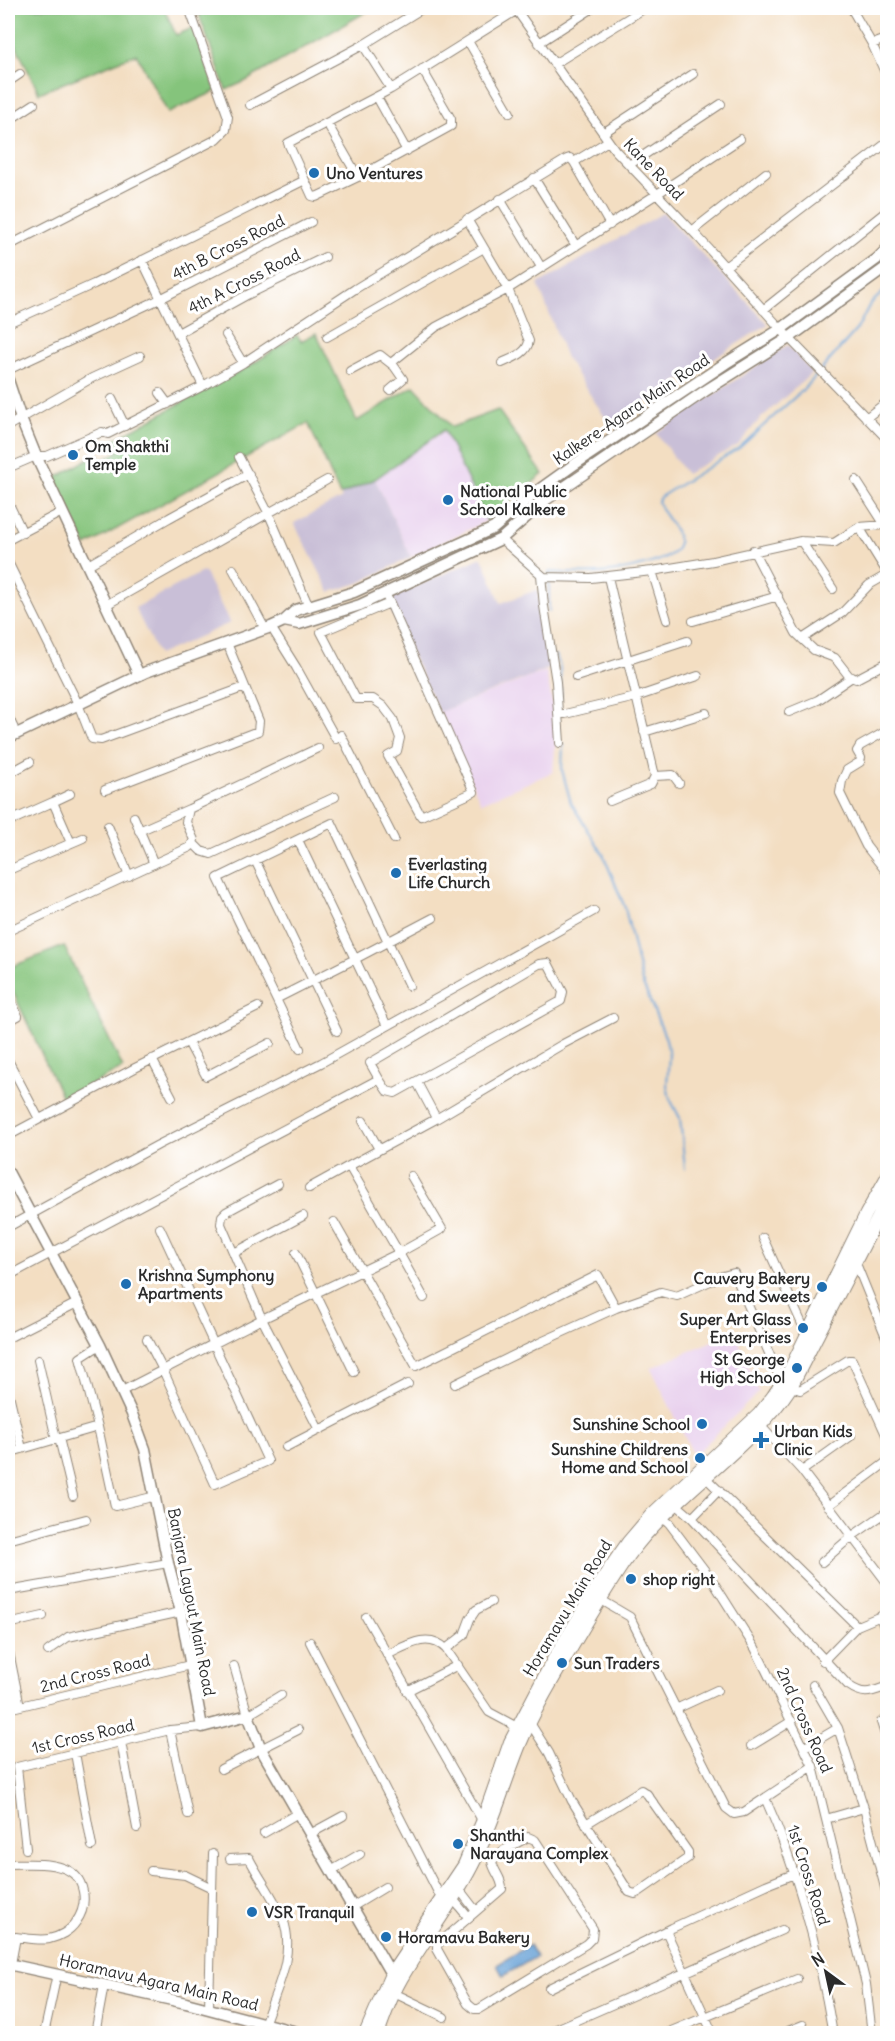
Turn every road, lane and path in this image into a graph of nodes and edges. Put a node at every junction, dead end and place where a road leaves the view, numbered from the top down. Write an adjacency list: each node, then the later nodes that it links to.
1 (206, 8): 7 (street)
2 (423, 8): 12 (street)
3 (594, 8): 10 (street)
4 (645, 8): 13 (street)
5 (851, 8): 11 (street)
6 (516, 9): 9 (street); 10 (street, Kane Road)
7 (190, 11): 44 (street)
8 (888, 38): 11 (street)
9 (468, 41): 14 (street); 24 (street)
10 (539, 43): 13 (street, Kane Road)
11 (872, 44): 17 (street)
12 (363, 45): 19 (street); 23 (street)
13 (554, 64): 27 (street, Kane Road)
14 (422, 69): 19 (street); 30 (street)
15 (20, 74): 18 (street)
16 (693, 74): 27 (street)
17 (888, 79)
18 (8, 82)
19 (391, 89): 20 (street)
20 (377, 97): 26 (street); 30 (street)
21 (34, 104): 25 (street)
22 (721, 104): 32 (street)
23 (249, 105)
24 (510, 113)
25 (8, 121)
26 (327, 123): 34 (street); 34 (street)
27 (605, 137): 31 (street); 32 (street, Kane Road)
28 (740, 139): 37 (street)
29 (888, 142): 52 (street)
30 (407, 151): 34 (street)
31 (574, 162): 35 (street); 42 (street)
32 (629, 165): 37 (street, Kane Road)
33 (766, 173): 43 (street)
34 (357, 177)
35 (534, 178): 38 (street); 45 (street)
36 (302, 182): 49 (street)
37 (657, 195): 42 (street); 43 (street, Kane Road)
38 (500, 199): 40 (street); 51 (street)
39 (888, 210): 55 (street)
40 (467, 219): 46 (street); 63 (street)
41 (310, 222): 54 (street, 4th B Cross Road)
42 (610, 225): 45 (street)
43 (692, 231): 52 (street, Kane Road)
44 (8, 246)
45 (576, 246): 51 (street)
46 (484, 248): 53 (street); 60 (street)
47 (888, 248): 57 (street, Kalkere-Agara Main Road)
48 (325, 257): 58 (street, 4th A Cross Road)
49 (142, 260): 54 (street); 56 (street)
50 (888, 266): 61 (street, Kalkere-Agara Main Road)
51 (541, 267): 53 (street)
52 (725, 267): 55 (street, Kane Road)
53 (508, 289): 64 (street); 65 (street)
54 (160, 299): 58 (street); 66 (street, 4th B Cross Road)
55 (763, 310): 57 (street, Kane Road)
56 (8, 323)
57 (781, 329): 61 (street, Kane Road); 91 (street, Kalkere-Agara Main Road)
58 (178, 333): 69 (street)
59 (226, 334): 63 (street)
60 (327, 337)
61 (789, 338): 75 (street, Kane Road); 93 (street, Kalkere-Agara Main Road)
62 (140, 356): 76 (street)
63 (243, 363): 69 (street)
64 (391, 363): 67 (street); 70 (street)
65 (502, 363)
66 (8, 370)
67 (350, 371)
68 (8, 382): 76 (street)
69 (203, 386): 74 (street)
70 (390, 390)
71 (160, 393): 74 (street)
72 (112, 399): 78 (street)
73 (888, 401): 75 (street)
74 (168, 404): 78 (street)
75 (866, 418): 79 (street, Kane Road)
76 (21, 419): 77 (street); 80 (street)
77 (8, 426)
78 (125, 426): 80 (street)
79 (888, 440)
80 (36, 456): 82 (street); 87 (street)
81 (239, 457): 83 (street)
82 (8, 468)
83 (249, 474): 88 (street); 98 (street)
84 (327, 480): 88 (street)
85 (856, 480): 90 (street)
86 (8, 502): 92 (street)
87 (62, 512): 92 (street); 98 (street)
88 (268, 512): 107 (street); 108 (street)
89 (859, 527): 90 (street); 95 (street); 101 (street)
90 (886, 527)
91 (494, 528): 93 (street); 108 (street, Kalkere-Agara Main Road)
92 (23, 533): 94 (street)
93 (501, 539): 102 (street); 106 (street, Kalkere-Agara Main Road)
94 (8, 540)
95 (801, 542): 96 (street); 104 (street)
96 (753, 550): 100 (street); 105 (street)
97 (8, 562): 126 (street)
98 (88, 565): 107 (street)
99 (233, 569): 113 (street)
100 (652, 571): 103 (street); 111 (street)
101 (888, 574): 115 (street)
102 (545, 577): 103 (street); 128 (street)
103 (608, 577): 118 (street)
104 (833, 589)
105 (778, 596): 112 (street); 115 (street)
106 (387, 598): 109 (street, Kalkere-Agara Main Road); 114 (street); 114 (street)
107 (106, 604): 120 (street)
108 (309, 607): 110 (street, Kalkere-Agara Main Road)
109 (316, 619): 110 (street, Kalkere-Agara Main Road); 114 (street)
110 (284, 621): 113 (street, Kalkere-Agara Main Road)
111 (667, 621)
112 (693, 621)
113 (268, 628): 117 (street, Kalkere-Agara Main Road); 151 (street)
114 (321, 632)
115 (802, 639): 123 (street)
116 (687, 641): 118 (street)
117 (227, 643): 120 (street, Kalkere-Agara Main Road); 124 (street)
118 (627, 660): 122 (street); 125 (street)
119 (888, 662): 123 (street)
120 (139, 675): 126 (street, Kalkere-Agara Main Road)
121 (698, 676): 125 (street)
122 (576, 677)
123 (852, 677): 127 (street)
124 (245, 687): 126 (street); 140 (street)
125 (636, 697): 128 (street); 132 (street)
126 (78, 704): 133 (street, Kalkere-Agara Main Road)
127 (789, 712)
128 (561, 713): 134 (street)
129 (706, 713): 132 (street)
130 (8, 716): 133 (street)
131 (888, 730): 158 (street)
132 (644, 732): 138 (street)
133 (12, 736)
134 (560, 744)
135 (318, 748): 145 (street)
136 (30, 762): 137 (street)
137 (8, 774)
138 (655, 776): 139 (street); 143 (street)
139 (679, 783)
140 (105, 790)
141 (70, 794): 144 (street)
142 (335, 797): 154 (street)
143 (610, 801)
144 (53, 802): 147 (street); 153 (street)
145 (189, 809): 149 (street); 154 (street)
146 (134, 817): 149 (street)
147 (8, 822)
148 (108, 826): 159 (street)
149 (139, 831): 156 (street)
150 (83, 838): 153 (street)
151 (393, 839)
152 (298, 840): 155 (street); 163 (street); 164 (street)
153 (71, 843): 157 (street)
154 (193, 843): 156 (street)
155 (255, 860): 165 (street); 168 (street)
156 (154, 864): 159 (street)
157 (9, 867)
158 (888, 874)
159 (129, 876): 162 (street)
160 (594, 911): 172 (street)
161 (433, 918): 163 (street)
162 (8, 931)
163 (388, 941): 164 (street); 166 (street)
164 (355, 959): 165 (street); 172 (street)
165 (313, 980): 168 (street); 173 (street)
166 (409, 986)
167 (8, 994): 171 (street)
168 (276, 999): 176 (street)
169 (258, 1007): 174 (street)
170 (613, 1018): 182 (street)
171 (8, 1021)
172 (387, 1026): 195 (street)
173 (337, 1030)
174 (188, 1042): 175 (street); 177 (street)
175 (270, 1043)
176 (300, 1049)
177 (152, 1059): 181 (street); 183 (street)
178 (8, 1060): 183 (street)
179 (379, 1079): 179 (street); 205 (street)
180 (419, 1086): 182 (street)
181 (172, 1097)
182 (436, 1118): 186 (street)
183 (39, 1119): 185 (street)
184 (363, 1120): 186 (street)
185 (8, 1136)
186 (379, 1149): 187 (street)
187 (349, 1166): 192 (street); 204 (street)
188 (8, 1172): 195 (street, Banjara Layout Main Road)
189 (888, 1175): 194 (main road, Horamavu Main Road)
190 (411, 1176): 204 (street)
191 (278, 1185): 202 (street)
192 (309, 1188)
193 (888, 1198): 194 (main road, Horamavu Main Road)
194 (876, 1208): 198 (street); 206 (main road, Horamavu Main Road); 214 (main road, Horamavu Main Road)
195 (31, 1215): 199 (street); 205 (street, Banjara Layout Main Road)
196 (303, 1216): 202 (street)
197 (334, 1222): 207 (street)
198 (888, 1225)
199 (8, 1227)
200 (160, 1228): 218 (street)
201 (763, 1238): 214 (street)
202 (234, 1252): 213 (street)
203 (296, 1253): 209 (street)
204 (399, 1253): 207 (street); 210 (street)
205 (50, 1254): 208 (street); 211 (street, Banjara Layout Main Road)
206 (855, 1261): 217 (street); 225 (main road, Horamavu Main Road)
207 (362, 1270): 209 (street); 212 (street)
208 (8, 1276)
209 (316, 1293): 213 (street); 222 (street)
210 (424, 1298)
211 (77, 1303): 215 (street); 219 (street, Banjara Layout Main Road)
212 (616, 1308): 224 (street); 225 (street)
213 (262, 1319): 218 (street); 230 (street)
214 (807, 1335): 225 (main road, Horamavu Main Road)
215 (8, 1338)
216 (147, 1339): 221 (street)
217 (888, 1342)
218 (215, 1344): 221 (street); 221 (street)
219 (100, 1346): 227 (street, Banjara Layout Main Road); 229 (street)
220 (38, 1360): 232 (street)
221 (163, 1370): 227 (street)
222 (354, 1372)
223 (408, 1384): 230 (street)
224 (455, 1384)
225 (786, 1385): 228 (main road, Horamavu Main Road); 233 (street); 239 (main road, Horamavu Main Road)
226 (8, 1390): 235 (street)
227 (122, 1391): 242 (street, Banjara Layout Main Road)
228 (760, 1425): 238 (street); 239 (main road, Horamavu Main Road)
229 (98, 1427): 232 (street); 242 (street)
230 (319, 1430): 234 (street)
231 (851, 1436): 238 (street)
232 (58, 1439): 235 (street); 241 (street)
233 (888, 1440)
234 (286, 1447)
235 (22, 1449): 236 (street)
236 (8, 1453)
237 (888, 1461): 244 (street)
238 (802, 1471): 244 (street)
239 (702, 1474): 240 (street); 243 (main road, Horamavu Main Road); 255 (main road, Horamavu Main Road)
240 (719, 1490): 247 (street); 262 (street)
241 (73, 1496)
242 (156, 1496): 252 (street, Banjara Layout Main Road)
243 (677, 1505): 246 (main road, Horamavu Main Road); 247 (street)
244 (828, 1506): 249 (street)
245 (888, 1511): 249 (street)
246 (662, 1518): 255 (main road, Horamavu Main Road); 284 (street, 2nd Cross Road)
247 (692, 1518): 269 (street)
248 (86, 1519): 250 (street)
249 (851, 1537): 251 (street); 253 (street)
250 (8, 1539)
251 (822, 1562)
252 (168, 1563): 254 (street); 257 (street, Banjara Layout Main Road)
253 (888, 1584)
254 (8, 1591)
255 (596, 1598): 280 (street); 285 (main road, Horamavu Main Road); 287 (main road, Horamavu Main Road)
256 (491, 1602): 266 (street)
257 (181, 1612): 267 (street); 271 (street, Banjara Layout Main Road)
258 (884, 1615): 262 (street); 263 (street)
259 (43, 1616): 261 (street)
260 (366, 1617): 268 (street)
261 (8, 1624)
262 (857, 1626): 269 (street)
263 (888, 1637)
264 (310, 1642): 321 (street)
265 (8, 1647): 270 (street)
266 (446, 1649): 268 (street); 272 (street)
267 (48, 1651)
268 (387, 1655): 277 (street)
269 (823, 1661): 275 (street)
270 (9, 1663): 279 (street)
271 (190, 1665): 279 (street, 2nd Cross Road); 286 (street, Banjara Layout Main Road)
272 (458, 1665): 277 (street); 287 (street)
273 (234, 1666): 282 (street)
274 (813, 1685): 288 (street)
275 (888, 1686)
276 (717, 1689): 280 (street)
277 (407, 1691): 306 (street)
278 (281, 1695): 282 (street)
279 (20, 1706): 281 (street, 2nd Cross Road)
280 (676, 1708): 299 (street)
281 (8, 1710)
282 (248, 1715): 286 (street); 295 (street)
283 (888, 1717): 292 (street)
284 (792, 1721): 293 (street); 294 (street, 2nd Cross Road)
285 (530, 1724): 287 (street); 305 (street); 306 (main road, Horamavu Main Road)
286 (202, 1727): 289 (street, 1st Cross Road)
287 (517, 1727): 306 (main road, Horamavu Main Road)
288 (838, 1728): 294 (street); 300 (street)
289 (170, 1730): 291 (street, 1st Cross Road); 302 (street)
290 (298, 1730): 295 (street)
291 (121, 1742): 296 (street, 1st Cross Road); 307 (street)
292 (888, 1744)
293 (752, 1746)
294 (804, 1748): 297 (street, 2nd Cross Road)
295 (261, 1749): 298 (street); 301 (street)
296 (75, 1753): 310 (street); 311 (street, 1st Cross Road)
297 (813, 1766): 299 (street); 304 (street, 2nd Cross Road)
298 (221, 1769)
299 (765, 1798): 318 (street, 1st Cross Road)
300 (864, 1808): 304 (street); 322 (street)
301 (298, 1813): 308 (street); 309 (street)
302 (188, 1814)
303 (343, 1816): 309 (street)
304 (826, 1819): 352 (street, 2nd Cross Road)
305 (586, 1824): 305 (street)
306 (486, 1825): 321 (main road, Horamavu Main Road); 321 (main road, Horamavu Main Road)
307 (137, 1828)
308 (264, 1833)
309 (310, 1834): 317 (street)
310 (92, 1846)
311 (27, 1849)
312 (213, 1854): 320 (street)
313 (360, 1854): 317 (street)
314 (230, 1859): 340 (street)
315 (8, 1864): 328 (street)
316 (151, 1871): 320 (street)
317 (331, 1871): 323 (street)
318 (794, 1874): 327 (street); 351 (street, 1st Cross Road)
319 (385, 1887): 323 (street)
320 (212, 1888): 337 (street)
321 (451, 1896): 324 (street); 325 (street); 332 (main road, Horamavu Main Road); 336 (main road, Horamavu Main Road)
322 (888, 1899)
323 (352, 1906): 332 (street)
324 (476, 1911): 325 (street); 325 (street)
325 (468, 1917)
326 (782, 1930): 330 (street)
327 (666, 1931): 330 (street); 335 (street)
328 (12, 1936): 329 (street)
329 (9, 1964): 331 (street, Horamavu Agara Main Road)
330 (686, 1972): 339 (street); 347 (street)
331 (57, 1974): 334 (street, Horamavu Agara Main Road); 342 (street)
332 (391, 1974): 345 (main road, Horamavu Main Road)
333 (797, 1978): 339 (street)
334 (104, 1985): 337 (street, Horamavu Agara Main Road); 343 (street)
335 (549, 1988)
336 (394, 1993): 338 (street); 346 (main road, Horamavu Main Road)
337 (209, 2008): 340 (street, Horamavu Agara Main Road)
338 (444, 2017)
339 (706, 2017): 348 (street); 349 (street)
340 (265, 2022): 344 (street, Horamavu Agara Main Road)
341 (803, 2025): 350 (street)
342 (44, 2034)
343 (95, 2034)
344 (304, 2034)
345 (365, 2034)
346 (378, 2034)
347 (545, 2034)
348 (664, 2034)
349 (713, 2034)
350 (781, 2034)
351 (833, 2034)
352 (872, 2034)

